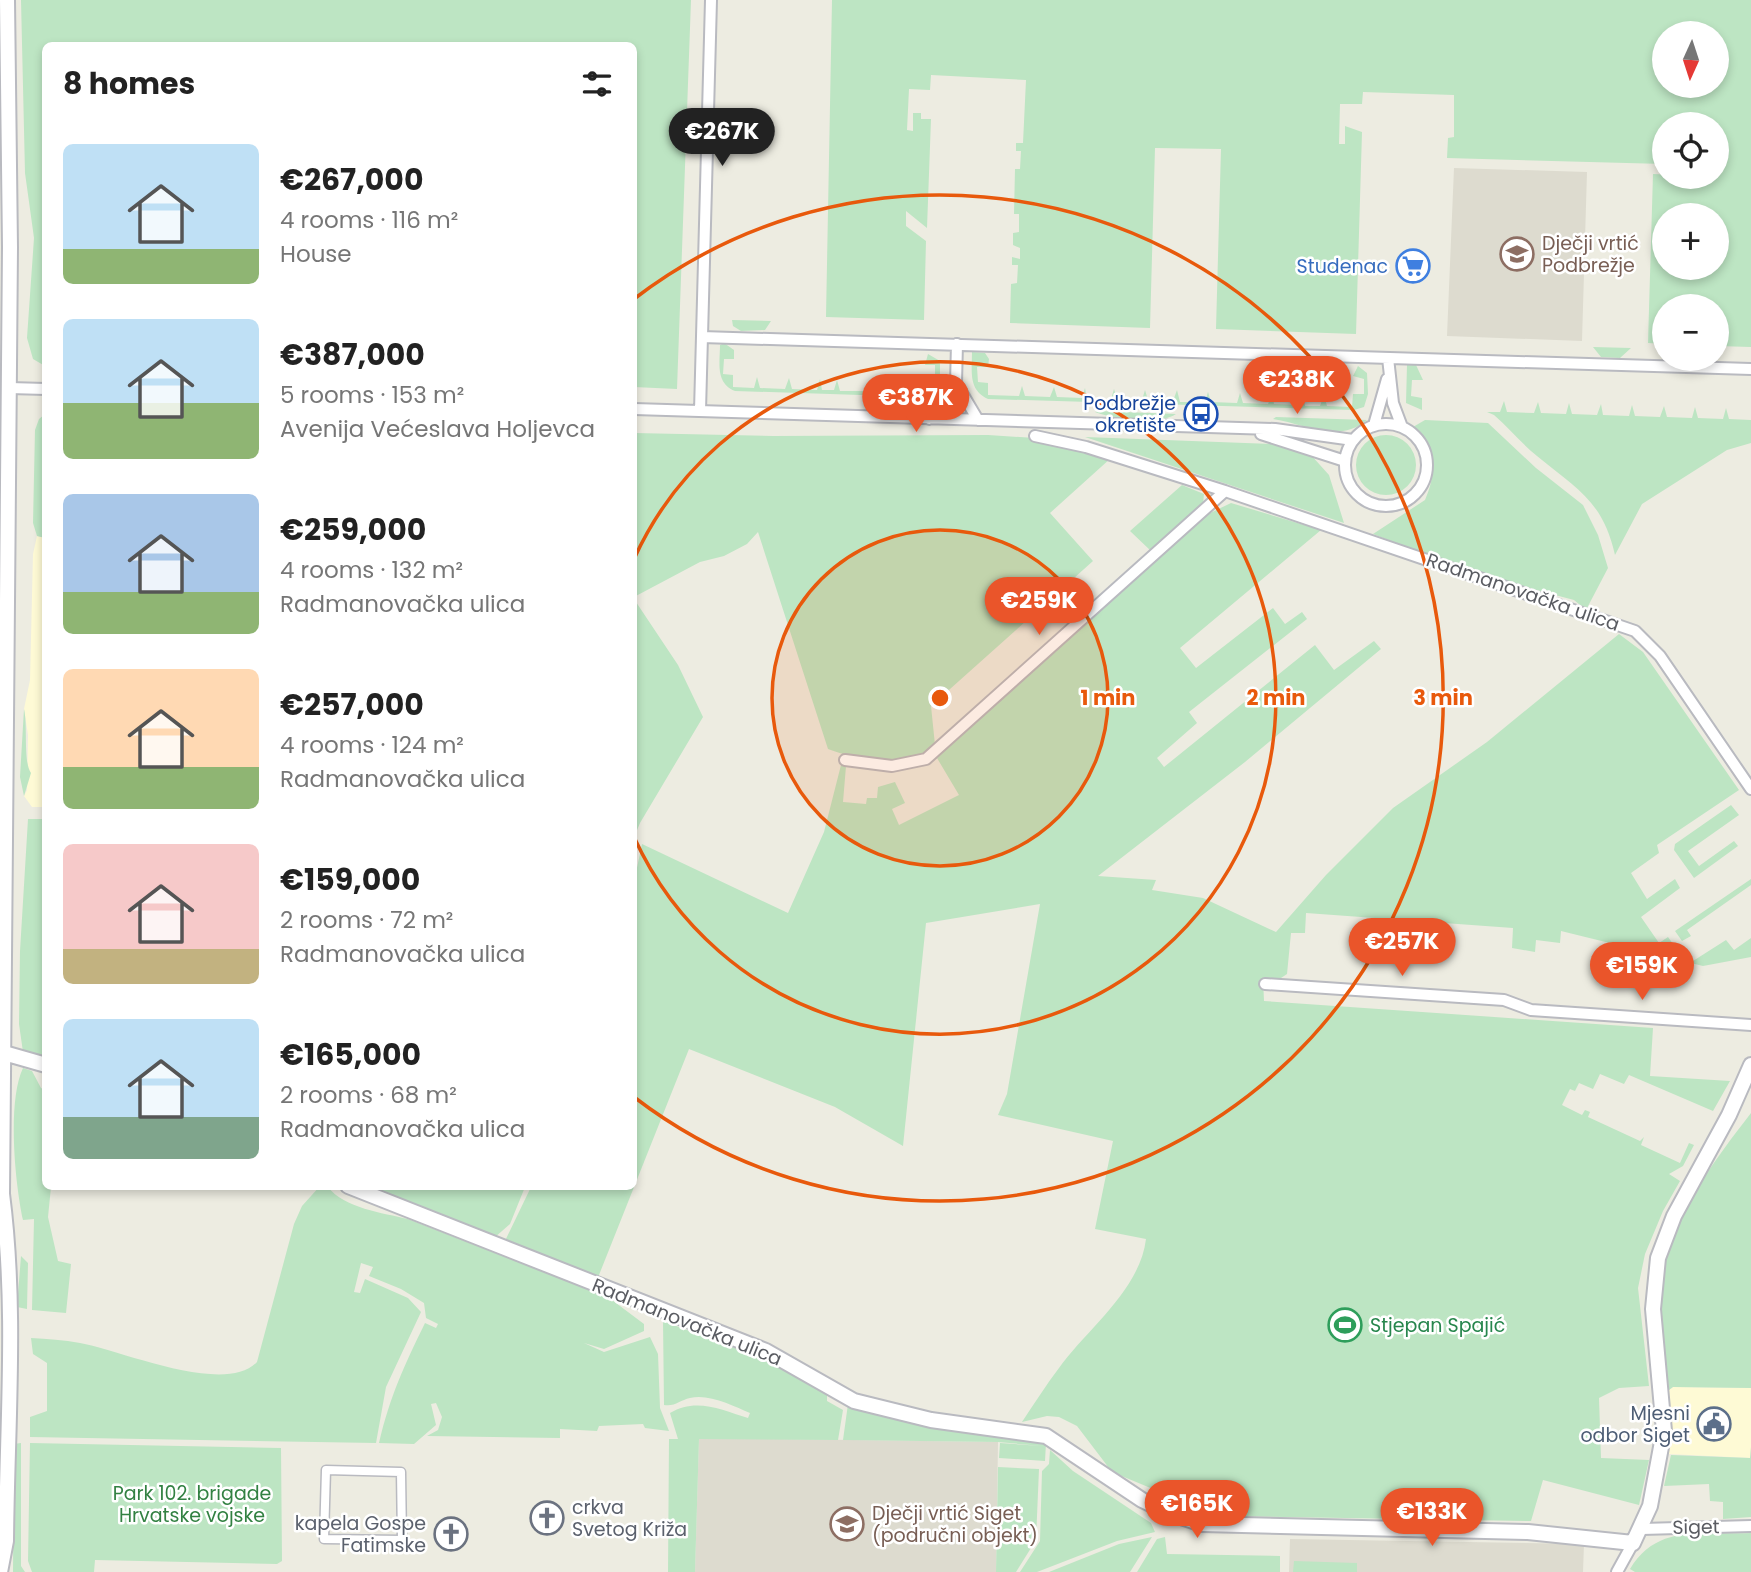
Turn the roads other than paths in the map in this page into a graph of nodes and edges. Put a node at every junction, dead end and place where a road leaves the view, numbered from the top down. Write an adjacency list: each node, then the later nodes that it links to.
1 (7, 0): 9 (street)
2 (711, 0): 3 (street)
3 (702, 337): 4 (street); 12 (street)
4 (957, 344): 5 (street); 8 (street)
5 (1388, 358): 6 (street); 7 (street)
6 (1751, 369)
7 (1388, 373): 15 (street); 16 (street)
8 (956, 383): 13 (street); 14 (street)
9 (9, 388): 10 (street); 26 (street)
10 (42, 389)
11 (637, 409): 12 (street)
12 (700, 411): 13 (street)
13 (929, 419): 14 (street)
14 (978, 420): 17 (street)
15 (1374, 425): 16 (street); 19 (street)
16 (1402, 427): 20 (street)
17 (1240, 430): 19 (street); 20 (street)
18 (1035, 436): 21 (street, Radmanovačka ulica)
19 (1353, 440): 20 (street)
20 (1345, 461)
21 (1225, 491): 22 (street); 23 (street, Radmanovačka ulica)
22 (845, 760)
23 (1751, 789)
24 (1265, 985): 25 (street)
25 (1751, 1025)
26 (4, 1053): 27 (street); 30 (street)
27 (42, 1064)
28 (1751, 1065): 33 (street)
29 (358, 1190): 35 (street, Radmanovačka ulica)
30 (1, 1198): 31 (street)
31 (3, 1396): 36 (street)
32 (1751, 1526): 33 (street, Siget)
33 (1642, 1529): 35 (street)
34 (402, 1540): 34 (street)
35 (1633, 1543): 37 (street)
36 (0, 1572)
37 (1617, 1572)

